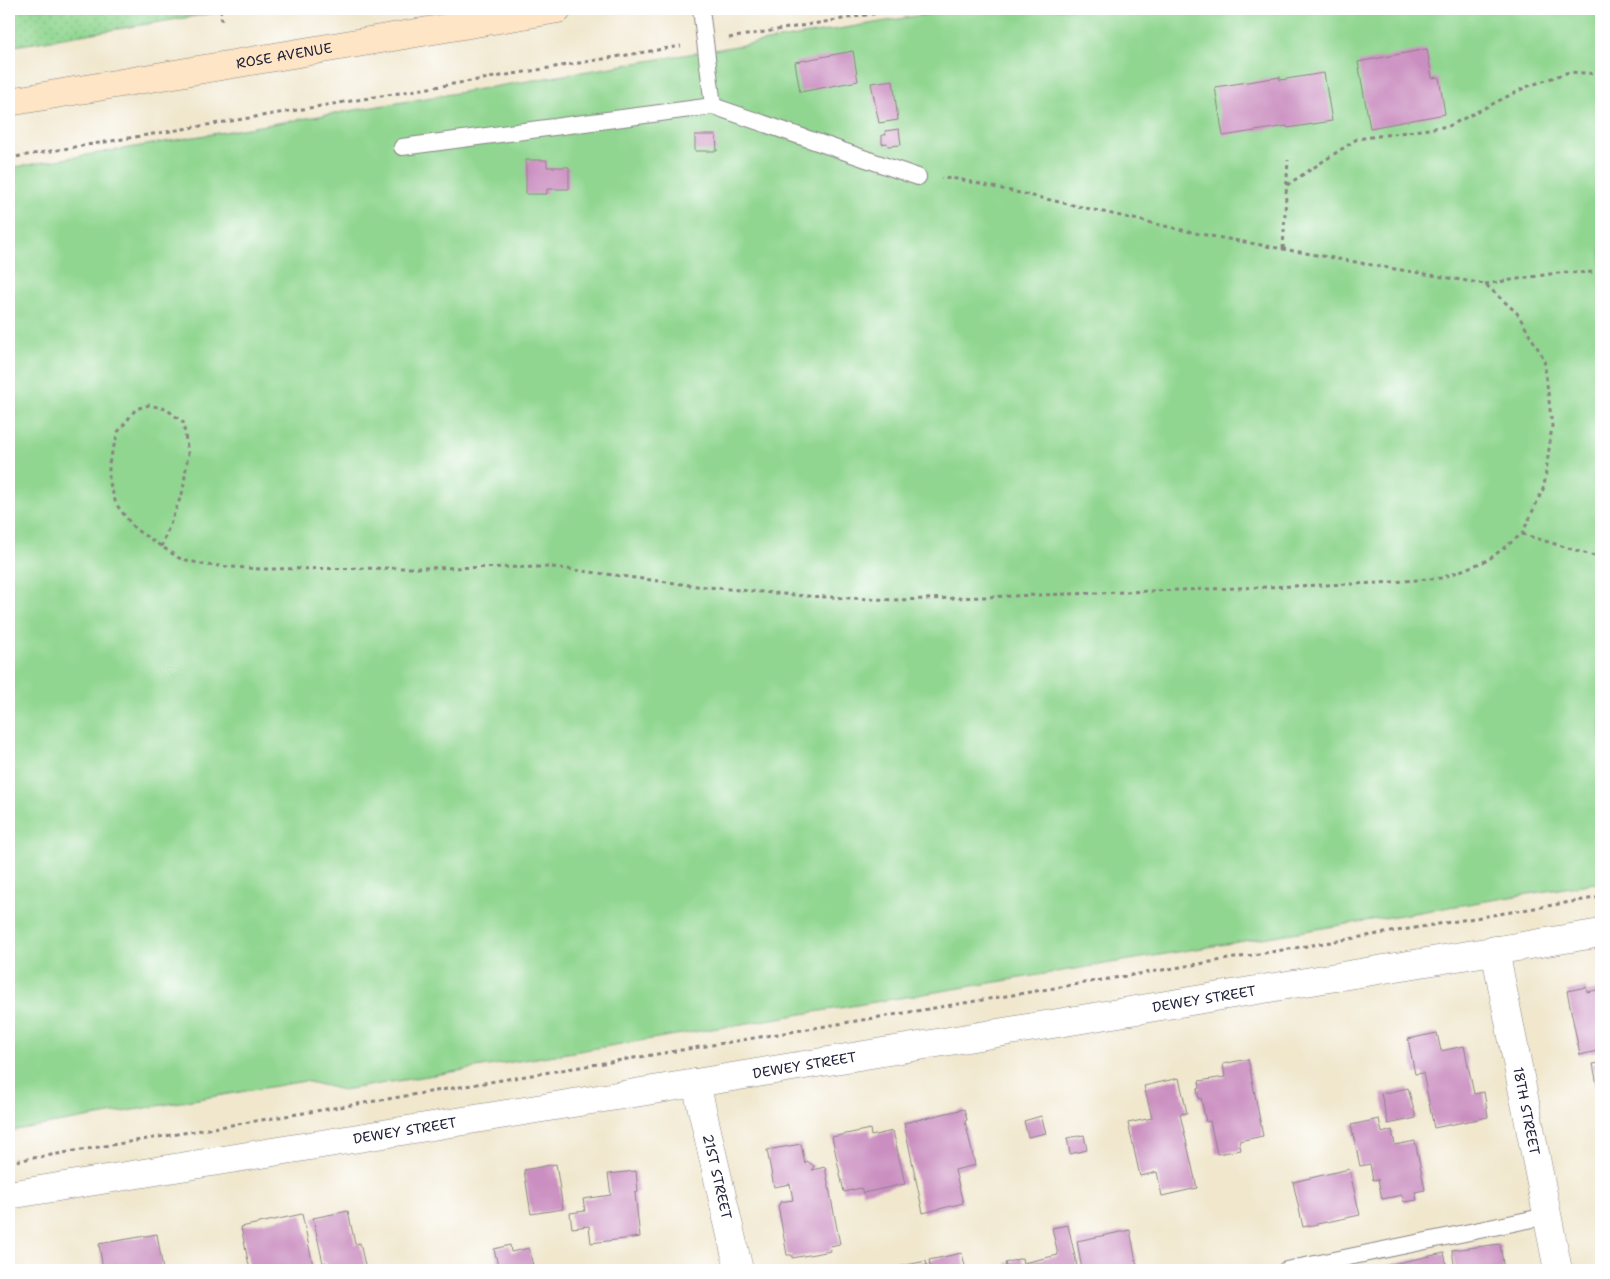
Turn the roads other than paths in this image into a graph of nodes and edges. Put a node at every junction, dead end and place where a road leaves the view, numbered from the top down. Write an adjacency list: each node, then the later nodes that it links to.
1 (558, 9): 3 (street, ROSE AVENUE)
2 (701, 9): 4 (lane)
3 (9, 102)
4 (713, 106): 5 (lane); 6 (lane)
5 (402, 147)
6 (918, 177)
7 (1601, 933): 8 (street, DEWEY STREET)
8 (1495, 950): 9 (street, DEWEY STREET); 11 (street, 18TH STREET)
9 (696, 1083): 10 (street, DEWEY STREET); 12 (street, 21ST STREET)
10 (9, 1195)
11 (1547, 1216): 13 (lane); 14 (street, 18TH STREET)
12 (739, 1270)
13 (1286, 1270)
14 (1558, 1270)

